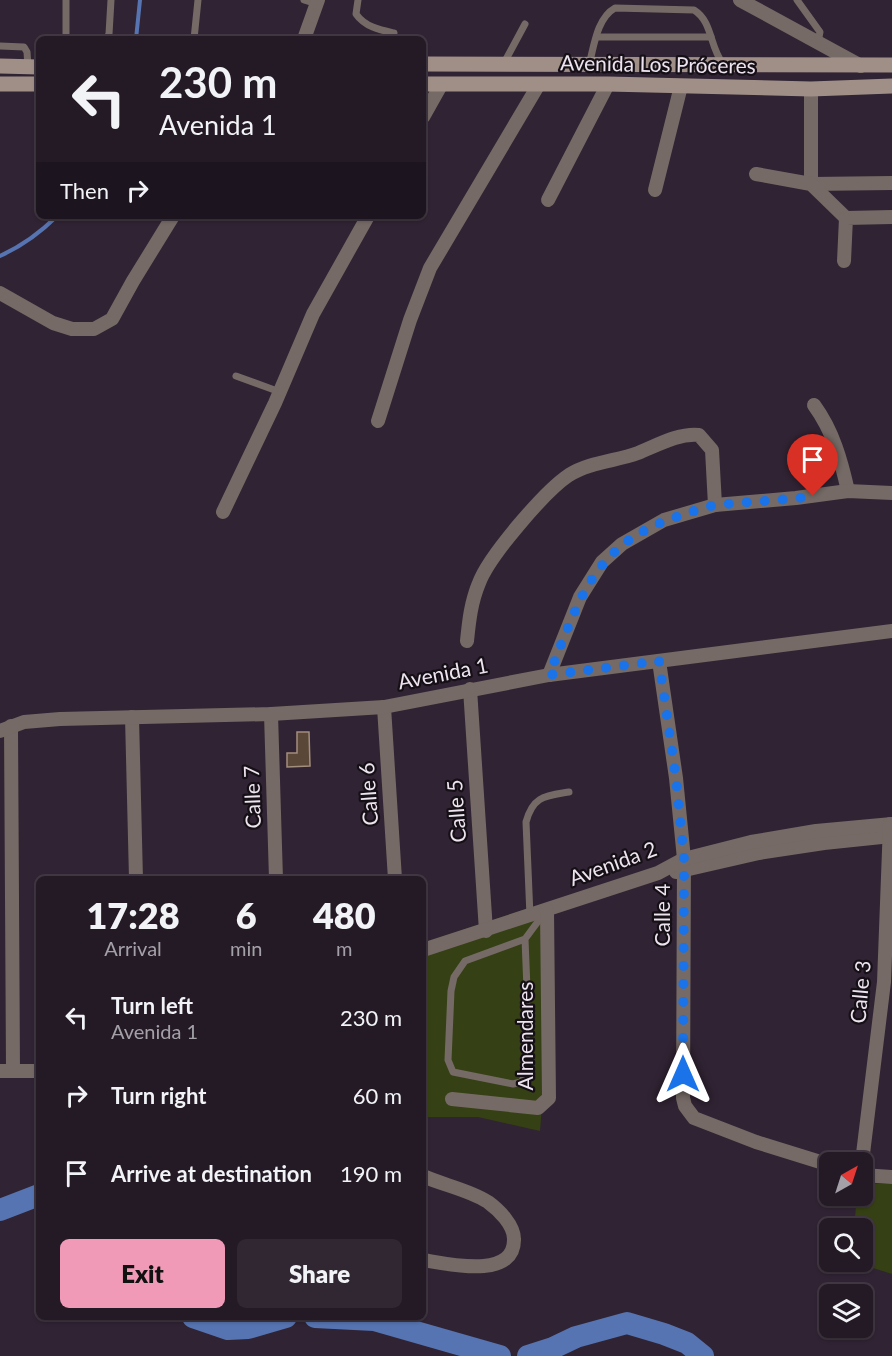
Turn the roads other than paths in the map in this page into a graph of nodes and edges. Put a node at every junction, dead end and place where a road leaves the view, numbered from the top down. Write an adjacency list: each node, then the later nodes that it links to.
1 (66, 0): 10 (lane)
2 (111, 0): 11 (lane)
3 (198, 0): 12 (lane)
4 (358, 0): 9 (lane)
5 (740, 0): 16 (street)
6 (797, 0): 16 (lane)
7 (313, 1): 13 (street)
8 (525, 24): 20 (lane)
9 (394, 33)
10 (66, 36)
11 (107, 36)
12 (194, 36)
13 (305, 36)
14 (597, 37): 15 (lane); 15 (lane); 21 (lane)
15 (711, 37): 24 (lane)
16 (818, 42): 25 (street)
17 (0, 46): 26 (lane)
18 (892, 58): 25 (lane)
19 (426, 64): 20 (main road, Avenida Los Próceres)
20 (503, 64): 21 (main road, Avenida Los Próceres)
21 (589, 65): 24 (main road, Avenida Los Próceres)
22 (892, 65): 25 (main road, Avenida Los Próceres)
23 (0, 66): 26 (main road)
24 (725, 66): 25 (main road, Avenida Los Próceres)
25 (861, 66)
26 (33, 67)
27 (0, 84): 28 (main road)
28 (36, 84)
29 (426, 84): 32 (main road, Avenida Los Próceres)
30 (539, 84): 31 (main road, Avenida Los Próceres); 32 (main road, Avenida Los Próceres); 51 (street)
31 (608, 84): 33 (main road, Avenida Los Próceres); 41 (street)
32 (441, 85): 36 (street)
33 (681, 86): 35 (main road, Avenida Los Próceres); 40 (street)
34 (892, 86): 35 (main road, Avenida Los Próceres)
35 (811, 90): 39 (street)
36 (426, 112)
37 (756, 174): 39 (street)
38 (892, 183): 39 (street)
39 (811, 184): 43 (street)
40 (655, 190)
41 (548, 200)
42 (892, 217): 43 (street)
43 (846, 218): 46 (street)
44 (172, 219): 47 (street)
45 (366, 219): 49 (street)
46 (844, 261)
47 (0, 293)
48 (236, 376): 49 (lane)
49 (280, 392): 55 (street)
50 (814, 405): 52 (street)
51 (378, 421)
52 (848, 491): 53 (street); 54 (street)
53 (892, 493)
54 (715, 505): 57 (street); 59 (street)
55 (223, 512)
56 (892, 631): 58 (street, Avenida 1)
57 (467, 640)
58 (659, 661): 59 (street, Avenida 1); 67 (street, Calle 4)
59 (549, 675): 60 (street, Avenida 1)
60 (470, 689): 61 (street, Avenida 1); 73 (street, Calle 5)
61 (384, 707): 62 (street, Avenida 1); 70 (street, Calle 6)
62 (271, 714): 63 (street, Avenida 1); 69 (street, Calle 7)
63 (132, 717): 64 (street, Avenida 1); 68 (street)
64 (6, 729): 76 (street)
65 (569, 792): 72 (lane)
66 (891, 830): 67 (street, Avenida 2); 79 (street, Calle 3)
67 (684, 865): 71 (street, Avenida 2); 80 (street, Calle 4)
68 (136, 876)
69 (276, 876)
70 (395, 876)
71 (547, 910): 72 (street, Avenida 2); 74 (lane); 78 (street, Almendares)
72 (530, 915): 73 (street, Avenida 2)
73 (486, 931): 75 (street, Avenida 2)
74 (525, 939): 74 (lane)
75 (426, 949)
76 (7, 1071): 77 (street)
77 (36, 1071)
78 (452, 1099)
79 (863, 1152)
80 (819, 1162)
81 (873, 1176): 83 (street)
82 (426, 1177): 84 (street)
83 (892, 1177)
84 (426, 1260)

